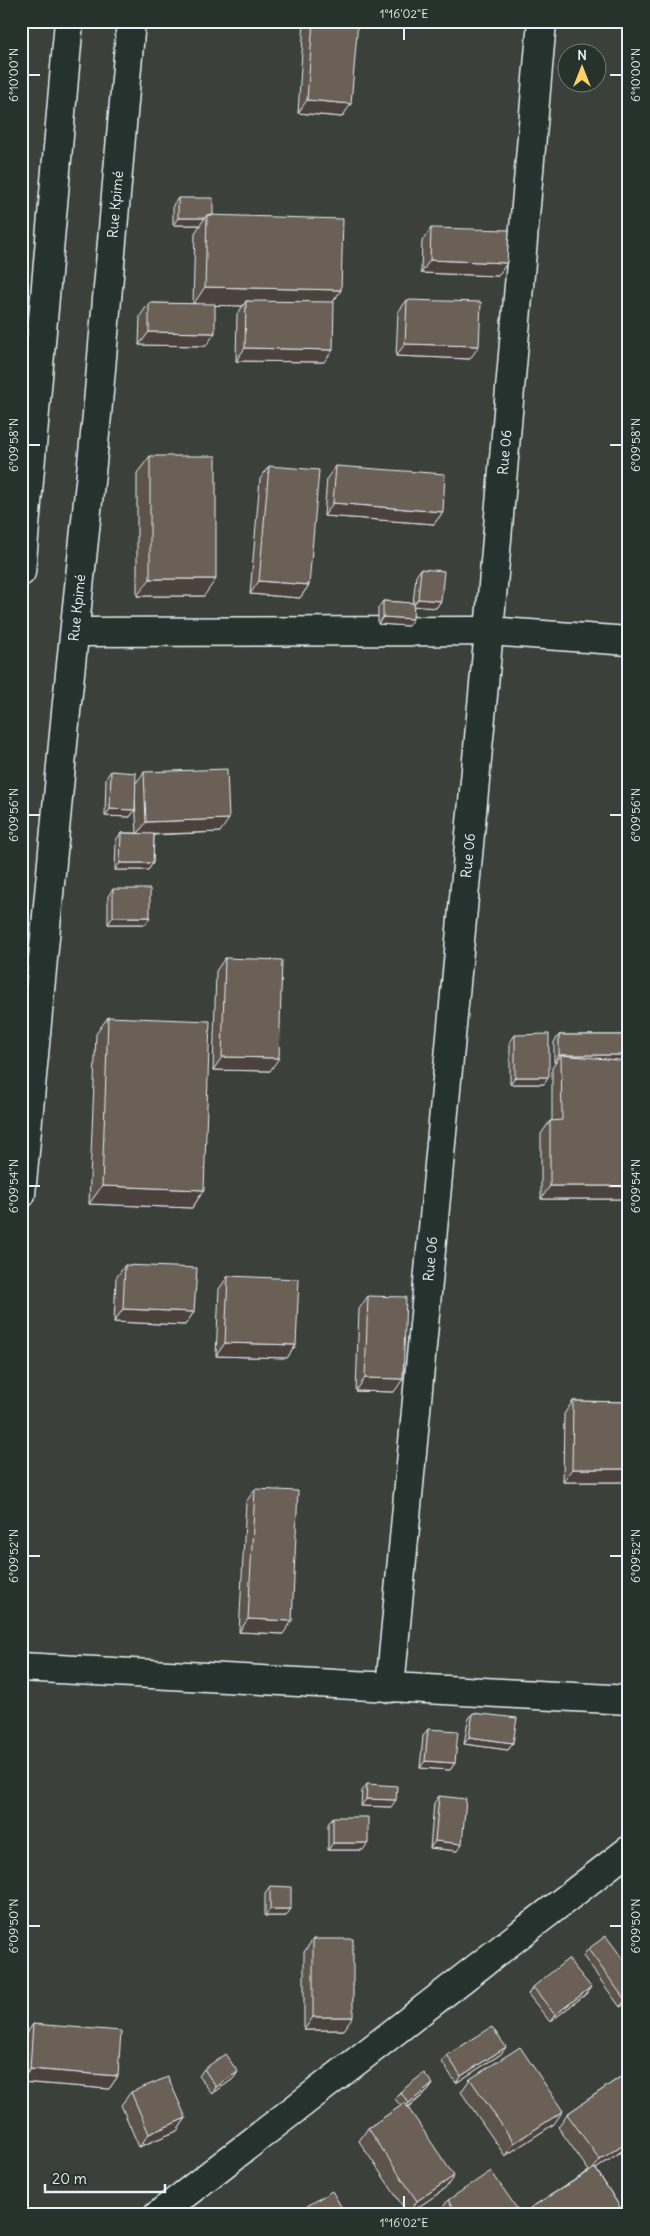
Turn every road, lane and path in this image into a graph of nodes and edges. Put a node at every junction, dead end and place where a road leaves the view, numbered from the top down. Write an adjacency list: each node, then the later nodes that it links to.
1 (69, 21): 4 (street)
2 (131, 21): 7 (street, Rue Kpimé)
3 (542, 21): 6 (street, Rue 06)
4 (29, 405): 5 (street)
5 (21, 572)
6 (489, 631): 7 (street); 8 (street); 11 (street, Rue 06)
7 (75, 632): 9 (street, Rue Kpimé)
8 (629, 641)
9 (21, 1194)
10 (21, 1667): 11 (street)
11 (390, 1688): 12 (street)
12 (629, 1700)
13 (629, 1850): 14 (street)
14 (158, 2215)

